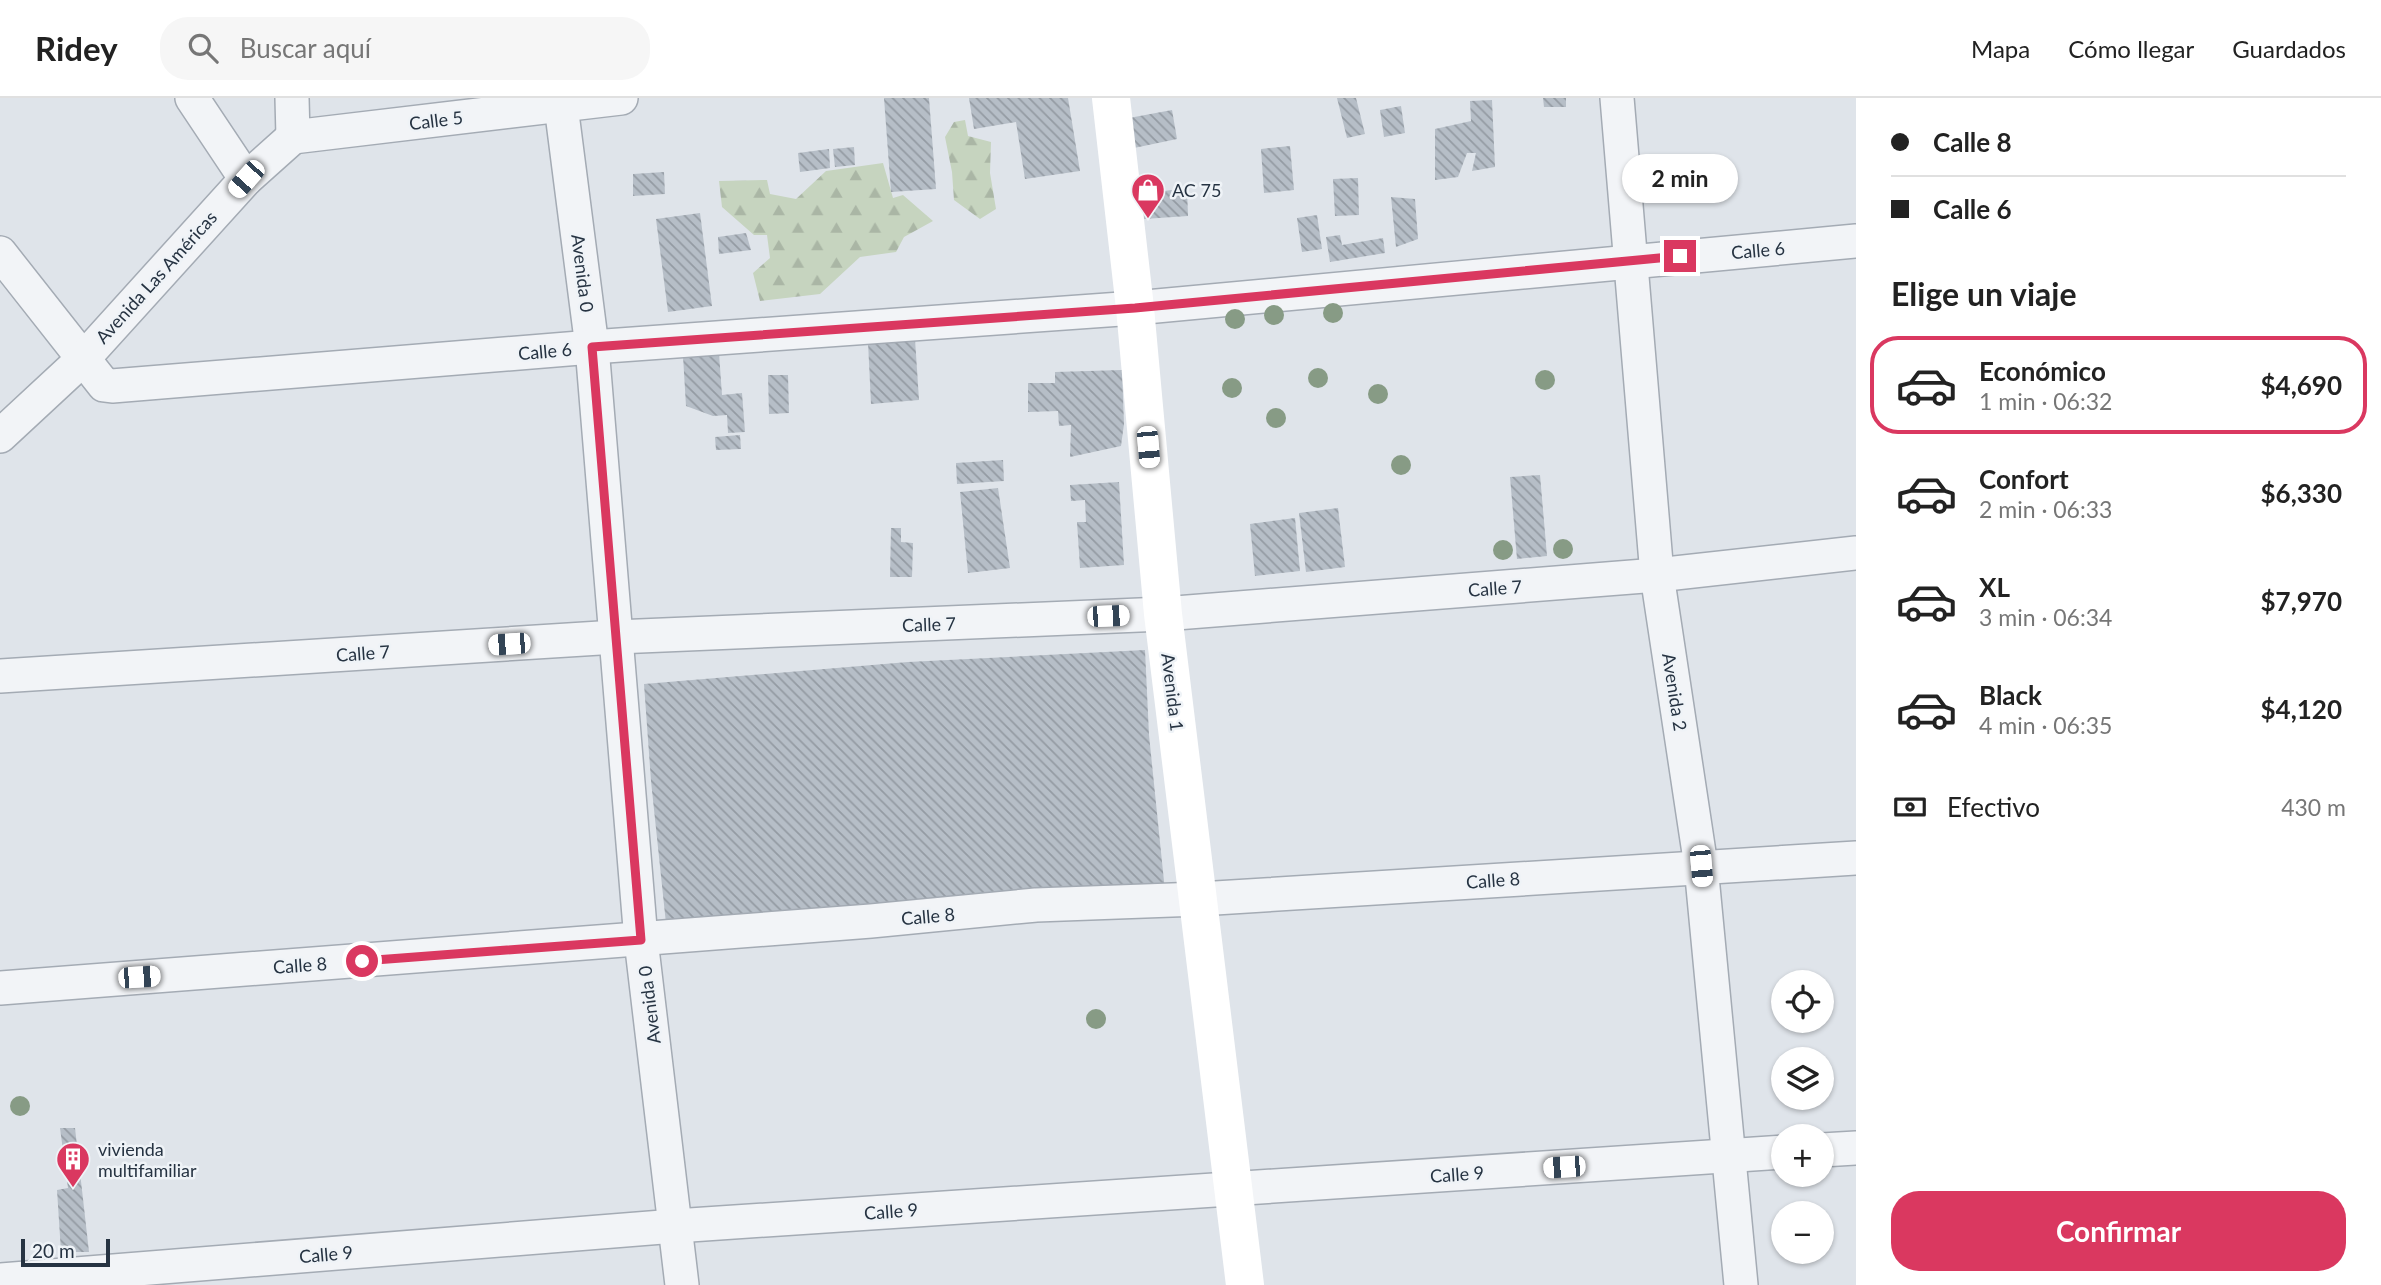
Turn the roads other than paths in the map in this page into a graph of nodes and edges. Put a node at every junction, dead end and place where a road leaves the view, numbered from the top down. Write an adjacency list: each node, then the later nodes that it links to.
1 (192, 98): 8 (street)
2 (292, 98): 7 (street)
3 (621, 98): 6 (street, Calle 5)
4 (1111, 98): 12 (street, Avenida 1)
5 (1617, 98): 11 (street, Avenida 2)
6 (561, 102): 7 (street, Calle 5); 13 (street, Avenida 0)
7 (293, 137): 8 (street, Avenida Las Américas)
8 (246, 179): 14 (street, Avenida Las Américas)
9 (1856, 241): 11 (street, Calle 6)
10 (0, 253): 14 (street, Calle 6)
11 (1629, 261): 12 (street, Calle 6); 17 (street, Avenida 2)
12 (1135, 308): 13 (street, Calle 6); 18 (street, Avenida 1)
13 (592, 347): 14 (street, Calle 6); 19 (street, Avenida 0)
14 (83, 359): 15 (street, Avenida Las Américas)
15 (0, 436)
16 (1856, 553): 17 (street, Calle 7)
17 (1657, 575): 18 (street, Calle 7); 22 (street, Avenida 2)
18 (1163, 614): 19 (street, Calle 7); 23 (street, Avenida 1)
19 (616, 637): 20 (street, Calle 7); 24 (street, Avenida 0)
20 (0, 676)
21 (1856, 858): 22 (street, Calle 8)
22 (1701, 866): 23 (street, Calle 8); 29 (street, Avenida 2)
23 (1199, 899): 24 (street, Calle 8); 30 (street, Avenida 1)
24 (641, 940): 25 (street, Calle 8); 31 (street, Avenida 0)
25 (0, 988)
26 (1856, 1148): 27 (street)
27 (1834, 1149)
28 (1771, 1153): 29 (street, Calle 9)
29 (1729, 1156): 30 (street, Calle 9); 35 (street, Avenida 2)
30 (1233, 1188): 31 (street, Calle 9); 34 (street, Avenida 1)
31 (675, 1226): 32 (street, Calle 9); 33 (street, Avenida 0)
32 (0, 1280)
33 (682, 1285)
34 (1245, 1285)
35 (1741, 1285)

